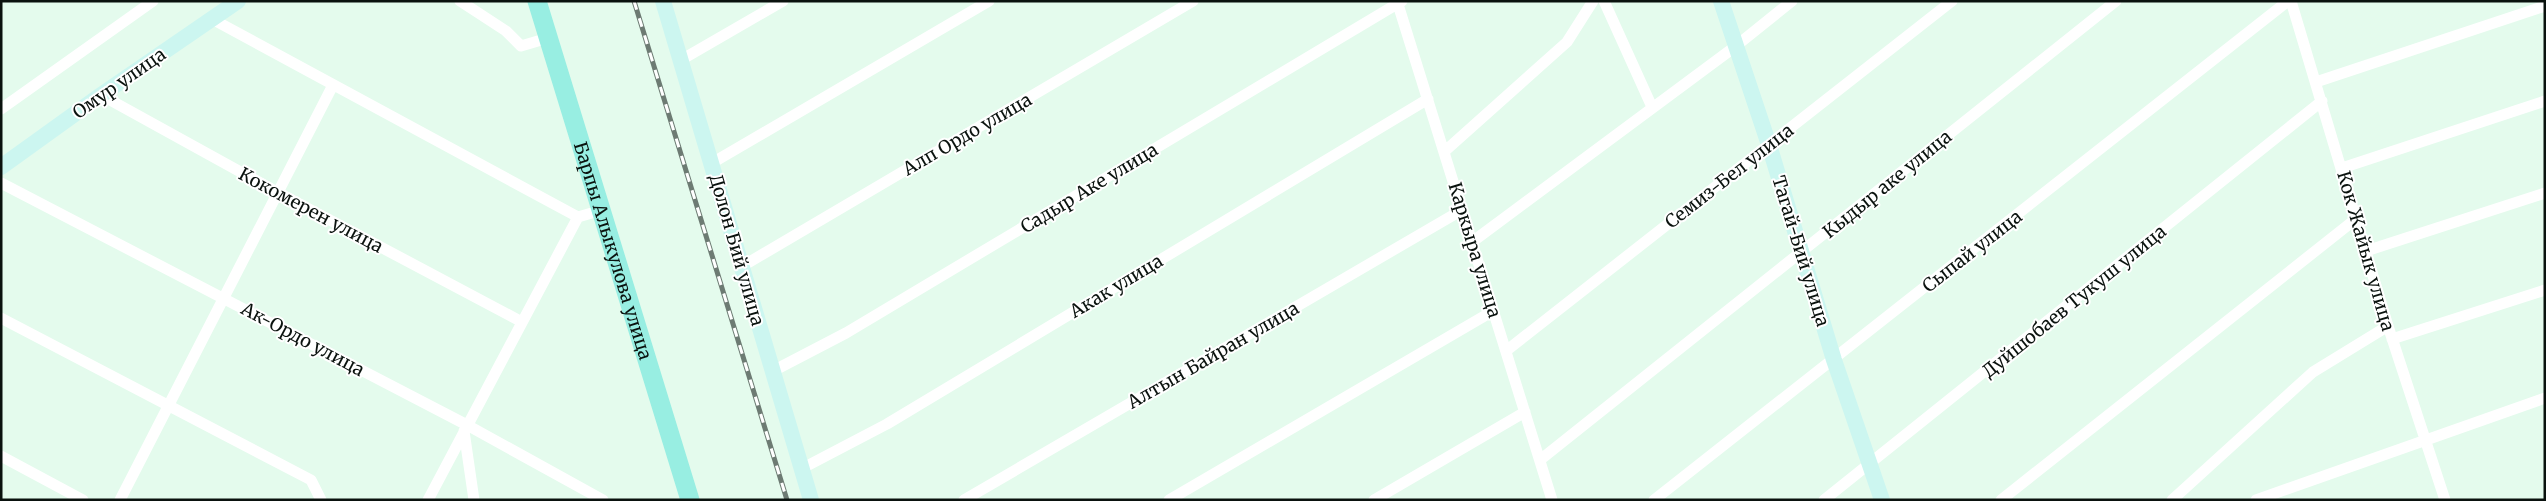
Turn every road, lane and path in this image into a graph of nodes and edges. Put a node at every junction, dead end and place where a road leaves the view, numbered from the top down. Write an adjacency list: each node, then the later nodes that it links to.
1 (153, 1): 17 (street)
2 (238, 1): 19 (street, Омур улица)
3 (460, 1): 20 (street)
4 (537, 1): 20 (main road, Барпы Алыкулова улица)
5 (663, 1): 22 (street, Долон Бий улица)
6 (783, 1): 22 (street)
7 (989, 1): 33 (street)
8 (1193, 1): 46 (street, Алп Ордо улица)
9 (1593, 1): 32 (street)
10 (1604, 1): 29 (street)
11 (1721, 1): 21 (street, Тагай-Бий улица)
12 (1792, 1): 21 (street)
13 (1952, 1): 31 (street, Семиз-Бел улица)
14 (2116, 1): 45 (street, Кыдыр аке улица)
15 (2289, 1): 23 (street, Кок Жайык улица); 55 (street, Сыпай улица)
16 (1399, 2): 26 (street, Каркыра улица); 56 (street, Садыр Аке улица)
17 (135, 6): 30 (street)
18 (2545, 6): 23 (street)
19 (212, 19): 24 (street); 25 (street, Омур улица)
20 (548, 38): 39 (main road, Барпы Алыкулова улица)
21 (1736, 46): 29 (street); 31 (street, Тагай-Бий улица)
22 (681, 60): 33 (street, Долон Бий улица)
23 (2316, 82): 27 (street, Кок Жайык улица)
24 (333, 85): 37 (street); 41 (street)
25 (101, 95): 34 (street, Омур улица); 37 (street, Кокомерен улица)
26 (1428, 99): 32 (street, Каркыра улица); 65 (street, Акак улица)
27 (2322, 101): 35 (street, Кок Жайык улица); 64 (street, Дуйшобаев Тукуш улица)
28 (2545, 101): 35 (street)
29 (1652, 107): 43 (street)
30 (1, 109)
31 (1769, 145): 45 (street, Тагай-Бий улица); 54 (street, Семиз-Бел улица)
32 (1445, 151): 40 (street, Каркыра улица)
33 (712, 163): 46 (street, Долон Бий улица)
34 (1, 167)
35 (2342, 168): 42 (street, Кок Жайык улица)
36 (1, 183): 48 (street, Ак-Ордо улица)
37 (277, 192): 48 (street); 51 (street, Кокомерен улица)
38 (2545, 193): 44 (street)
39 (602, 210): 41 (street); 72 (main road, Барпы Алыкулова улица)
40 (1462, 210): 43 (street, Каркыра улица); 74 (street, Алтын Байран улица)
41 (578, 217): 51 (street)
42 (2357, 218): 44 (street, Кок Жайык улица); 81 (street)
43 (1472, 242): 49 (street, Каркыра улица)
44 (2366, 251): 52 (street, Кок Жайык улица)
45 (1802, 252): 55 (street, Тагай-Бий улица); 63 (street, Кыдыр аке улица)
46 (741, 267): 56 (street, Долон Бий улица)
47 (2545, 290): 53 (street)
48 (225, 298): 58 (street); 60 (street, Ак-Ордо улица)
49 (1494, 311): 54 (street, Каркыра улица); 75 (street)
50 (1, 318): 58 (street)
51 (522, 322): 60 (street)
52 (2388, 326): 53 (street, Кок Жайык улица); 82 (street)
53 (2392, 339): 61 (street, Кок Жайык улица)
54 (1506, 351): 59 (street, Каркыра улица)
55 (1834, 360): 64 (street, Тагай-Бий улица); 78 (street, Сыпай улица)
56 (773, 371): 65 (street, Долон Бий улица)
57 (2545, 398): 61 (street)
58 (169, 405): 67 (street); 68 (street)
59 (1525, 412): 63 (street, Каркыра улица); 76 (street)
60 (465, 428): 69 (street); 70 (street); 71 (street, Ак-Ордо улица)
61 (2425, 440): 83 (street); 84 (street, Кок Жайык улица)
62 (1, 456): 66 (street)
63 (1540, 460): 77 (street, Каркыра улица)
64 (1868, 466): 79 (street, Дуйшобаев Тукуш улица); 80 (street, Тагай-Бий улица)
65 (801, 469): 73 (street, Долон Бий улица)
66 (83, 500)
67 (120, 500)
68 (321, 500)
69 (428, 500)
70 (474, 500)
71 (603, 500)
72 (690, 500)
73 (811, 500)
74 (964, 500)
75 (1169, 500)
76 (1374, 500)
77 (1552, 500)
78 (1654, 500)
79 (1824, 500)
80 (1882, 500)
81 (2001, 500)
82 (2172, 500)
83 (2256, 500)
84 (2444, 500)

